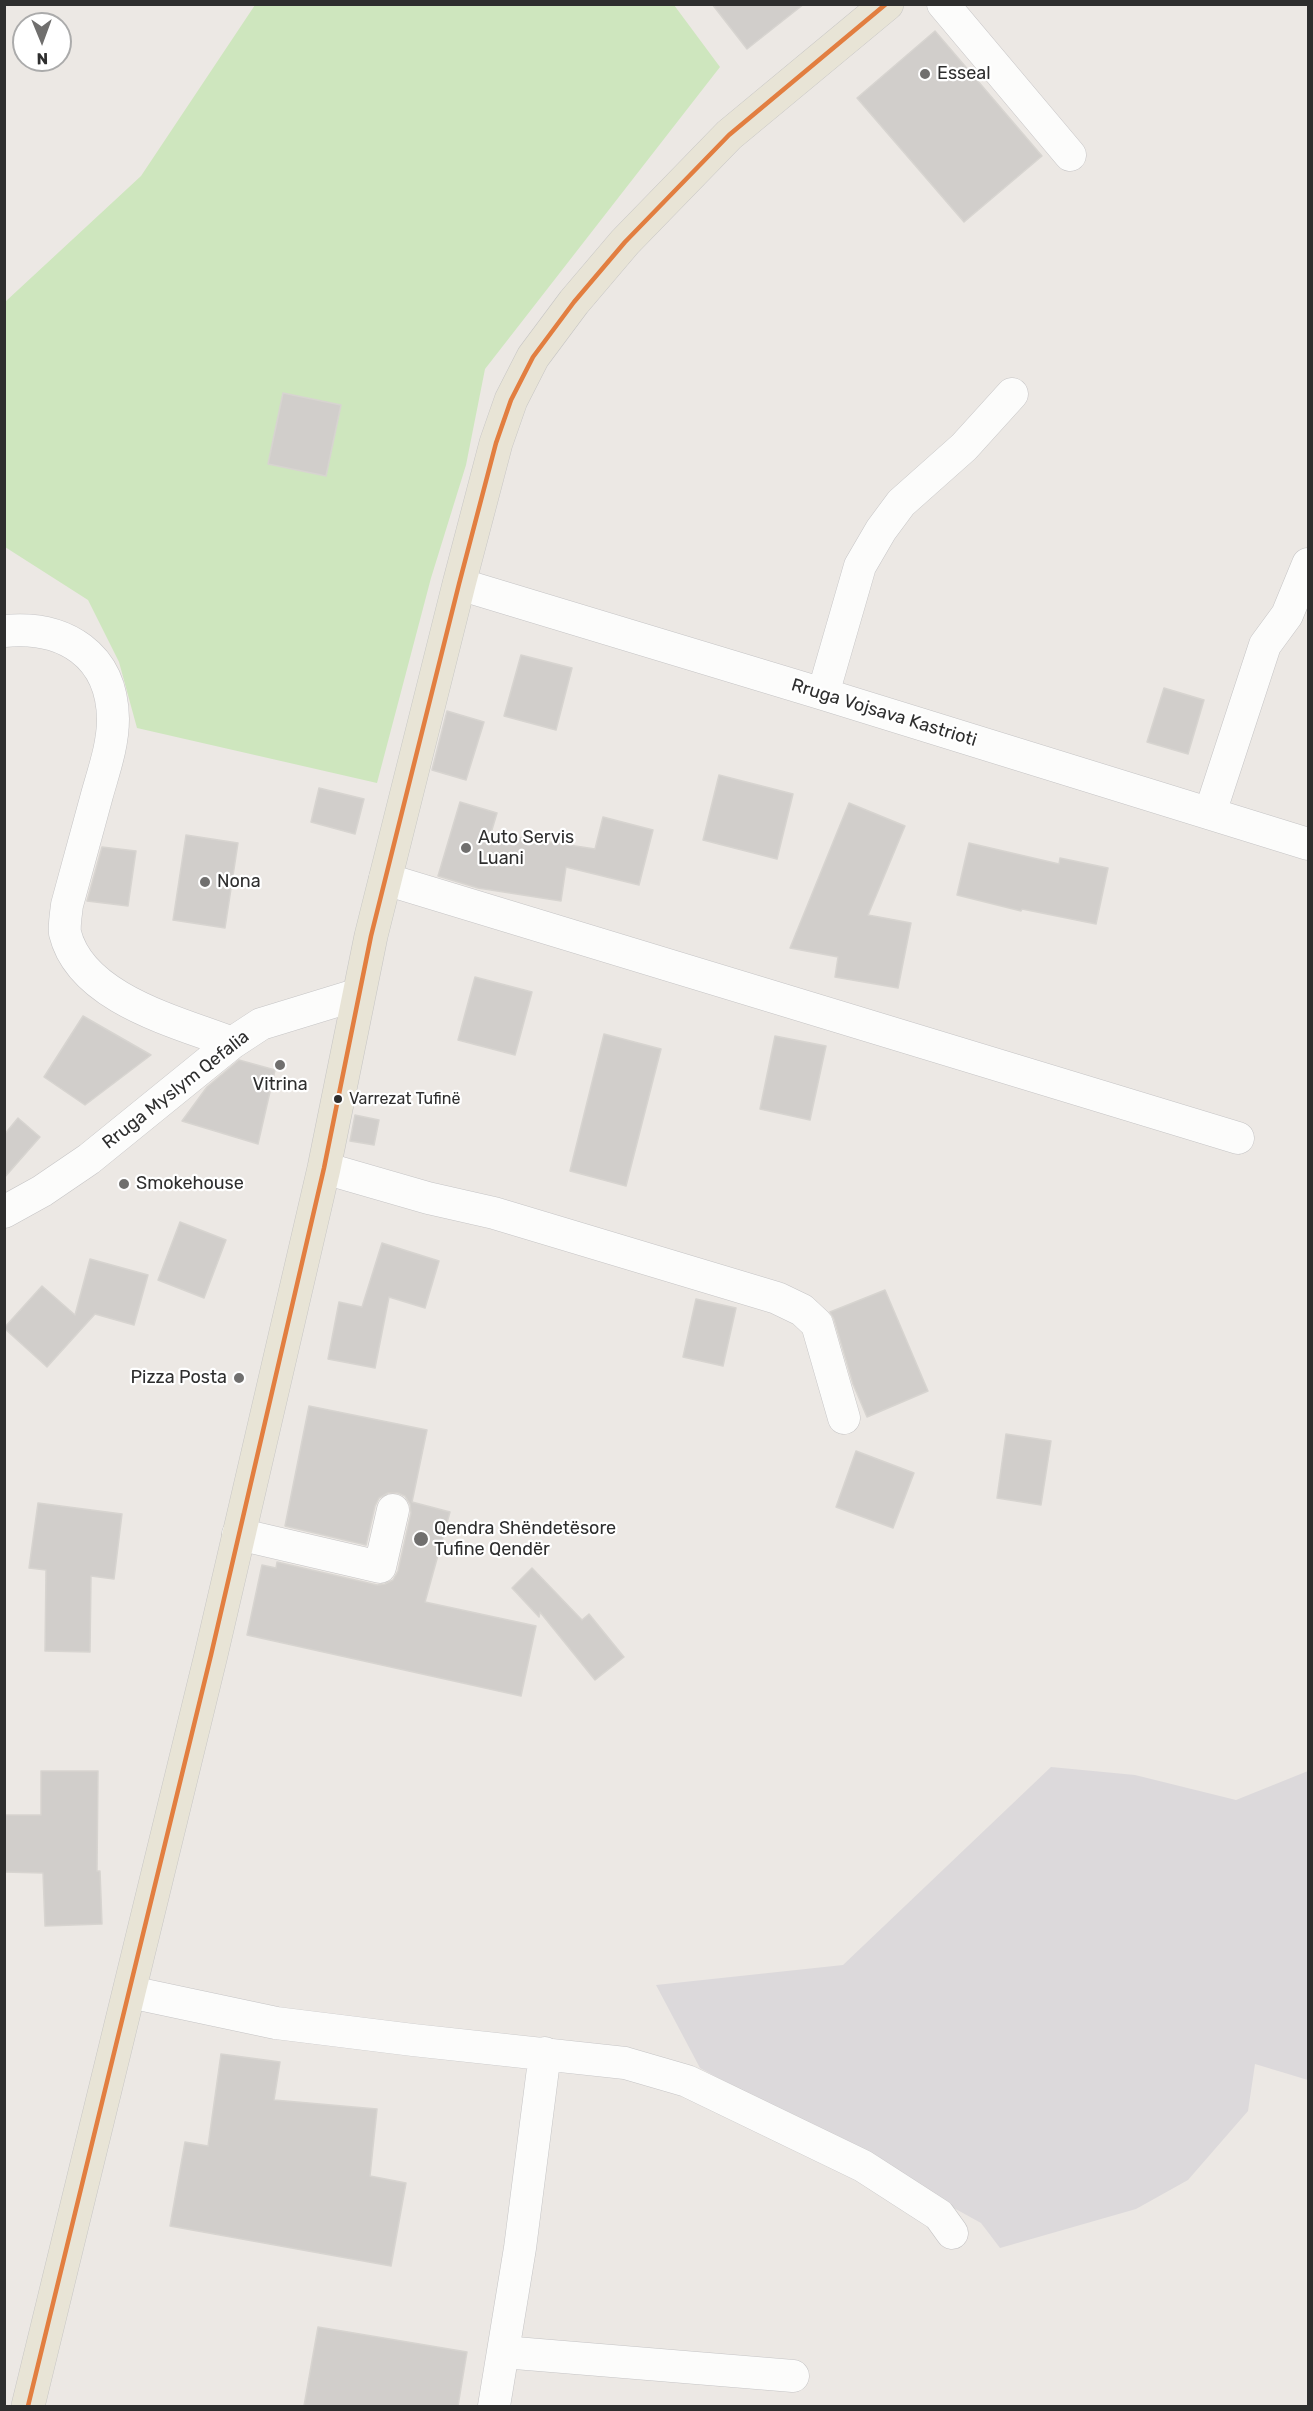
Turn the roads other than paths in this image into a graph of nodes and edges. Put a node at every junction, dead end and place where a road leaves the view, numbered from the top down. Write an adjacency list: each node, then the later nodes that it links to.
1 (887, 4): 6 (main road)
2 (943, 4): 3 (street)
3 (1070, 155)
4 (1012, 394): 8 (street)
5 (1308, 564): 9 (street)
6 (459, 584): 8 (street, Rruga Vojsava Kastrioti); 11 (main road)
7 (4, 631): 13 (street)
8 (823, 694): 9 (street, Rruga Vojsava Kastrioti)
9 (1210, 813): 10 (street, Rruga Vojsava Kastrioti)
10 (1308, 844)
11 (385, 879): 12 (main road); 14 (street)
12 (359, 994): 13 (street, Rruga Myslym Qefalia); 15 (main road)
13 (232, 1043): 16 (street, Rruga Myslym Qefalia)
14 (1238, 1138)
15 (324, 1168): 17 (street); 19 (main road)
16 (4, 1212)
17 (844, 1418)
18 (393, 1510): 19 (street)
19 (238, 1534): 20 (main road)
20 (130, 1992): 21 (street); 25 (main road)
21 (545, 2053): 22 (street); 23 (street)
22 (952, 2233)
23 (503, 2352): 24 (street); 26 (street)
24 (793, 2376)
25 (28, 2406)
26 (494, 2406)

